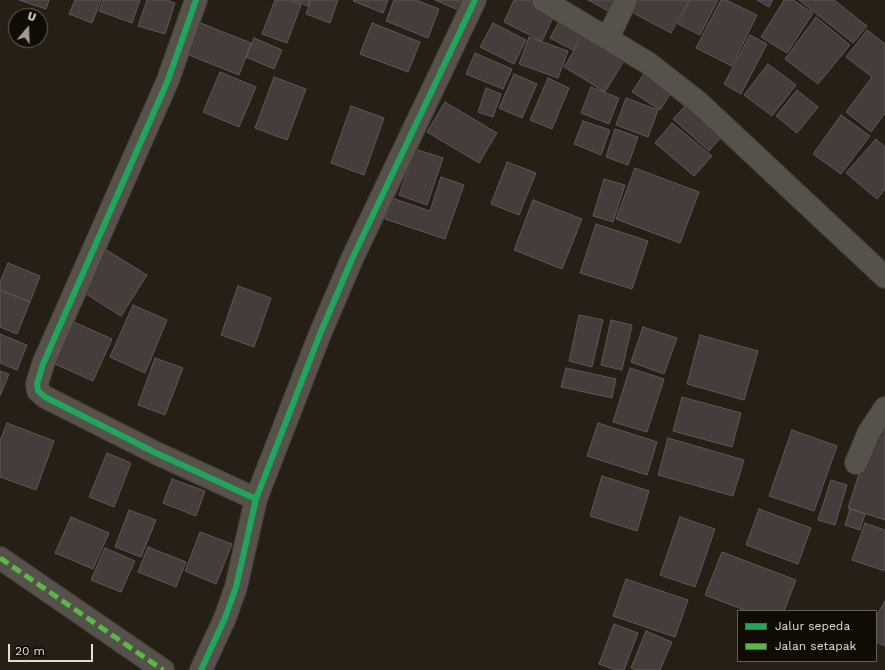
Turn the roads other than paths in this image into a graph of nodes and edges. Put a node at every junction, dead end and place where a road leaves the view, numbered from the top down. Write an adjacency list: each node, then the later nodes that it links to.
1 (196, 0): 9 (street)
2 (475, 0): 9 (street)
3 (543, 0): 5 (street)
4 (626, 0): 5 (street)
5 (608, 38): 6 (street)
6 (885, 277)
7 (885, 408): 8 (street)
8 (856, 463)
9 (256, 499): 12 (street)
10 (0, 558): 11 (street)
11 (163, 670)
12 (201, 670)

